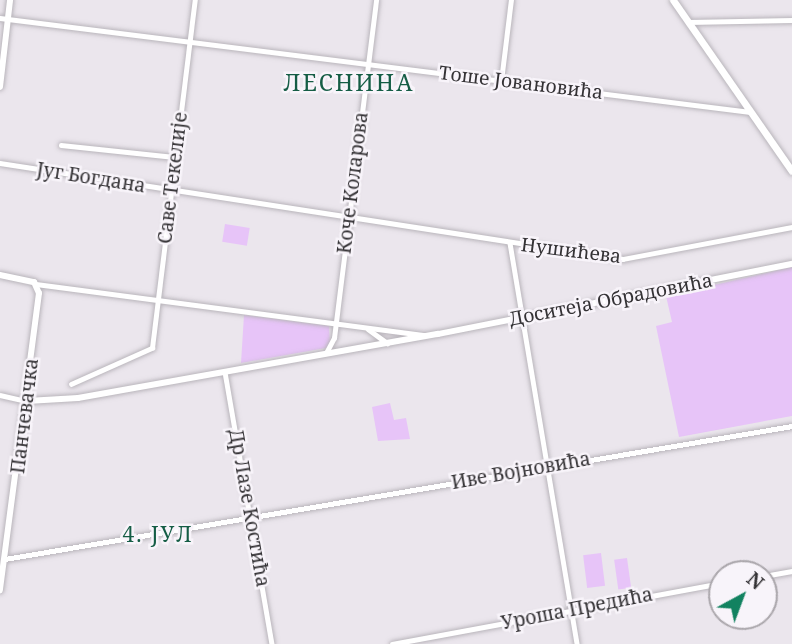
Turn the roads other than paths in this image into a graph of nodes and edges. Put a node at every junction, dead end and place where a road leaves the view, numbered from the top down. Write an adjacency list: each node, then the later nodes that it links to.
1 (10, 0): 7 (street)
2 (195, 0): 10 (street, Саве Текелије)
3 (376, 0): 11 (street, Коче Коларова)
4 (511, 0): 12 (street)
5 (673, 0): 9 (main road)
6 (0, 18): 7 (street, Тоше Јовановића)
7 (8, 19): 10 (street, Тоше Јовановића); 13 (street)
8 (792, 20): 9 (street)
9 (688, 22): 14 (main road)
10 (190, 42): 11 (street, Тоше Јовановића); 16 (street, Саве Текелије)
11 (368, 62): 12 (street, Тоше Јовановића); 20 (street, Коче Коларова)
12 (501, 81): 14 (street, Тоше Јовановића)
13 (0, 87)
14 (751, 112): 18 (main road)
15 (61, 145): 16 (street, Југ Богдана)
16 (176, 157): 19 (street, Саве Текелије)
17 (0, 163): 19 (street, Југ Богдана)
18 (792, 171)
19 (171, 191): 20 (street, Југ Богдана); 26 (street, Саве Текелије)
20 (348, 219): 22 (street, Нушићева); 28 (street, Коче Коларова)
21 (792, 227): 22 (street, Нушићева)
22 (510, 243): 27 (street)
23 (792, 264): 27 (street, Доситеја Обрадовића)
24 (0, 275): 25 (street)
25 (36, 284): 26 (street); 36 (street, Панчевачка)
26 (158, 299): 28 (street); 34 (street, Саве Текелије)
27 (522, 318): 30 (street, Доситеја Обрадовића); 38 (street)
28 (336, 324): 29 (street); 32 (street, Коче Коларова)
29 (364, 327): 30 (street, Доситеја Обрадовића); 31 (street)
30 (429, 336): 31 (street, Доситеја Обрадовића)
31 (387, 343): 32 (street, Доситеја Обрадовића)
32 (326, 353): 33 (street, Доситеја Обрадовића)
33 (225, 372): 36 (street, Доситеја Обрадовића); 39 (street, Др Лазе Костића)
34 (71, 384)
35 (0, 395): 36 (street)
36 (27, 401): 40 (street, Панчевачка)
37 (792, 426): 38 (street, Иве Војновића)
38 (547, 466): 39 (street, Иве Војновића); 44 (street)
39 (251, 517): 41 (street, Иве Војновића); 45 (street, Др Лазе Костића)
40 (4, 549): 41 (street, Панчевачка)
41 (5, 559): 43 (street, Панчевачка)
42 (708, 585): 44 (street, Уроша Предића)
43 (0, 590)
44 (572, 609): 46 (street, Уроша Предића); 47 (street)
45 (272, 644)
46 (392, 644)
47 (577, 644)

